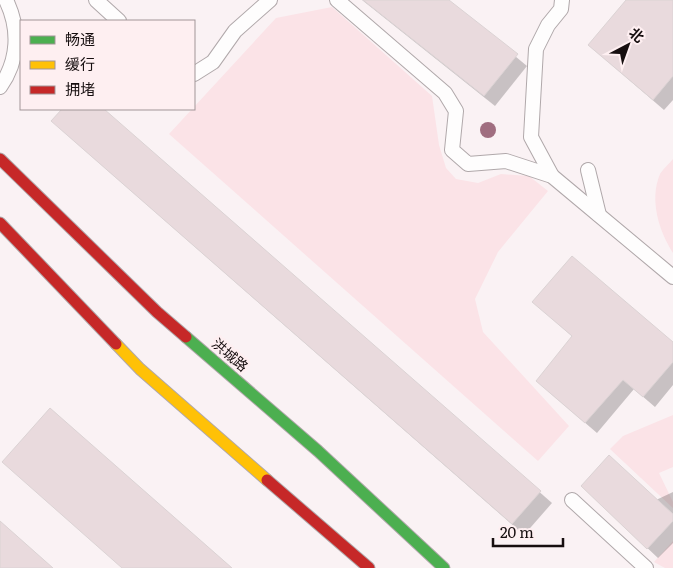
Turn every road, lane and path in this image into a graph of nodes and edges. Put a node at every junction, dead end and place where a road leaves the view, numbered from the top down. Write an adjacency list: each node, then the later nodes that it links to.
1 (6, 0): 8 (lane)
2 (96, 0): 6 (lane)
3 (270, 0): 7 (lane)
4 (337, 0): 11 (lane)
5 (562, 0): 11 (lane)
6 (118, 20)
7 (195, 73)
8 (0, 87)
9 (0, 159): 17 (highway, 洪城路)
10 (588, 170): 12 (lane)
11 (552, 176): 12 (lane)
12 (599, 215): 14 (lane)
13 (0, 223): 16 (highway)
14 (673, 277)
15 (572, 500): 18 (lane)
16 (369, 568)
17 (444, 568)
18 (646, 568)

